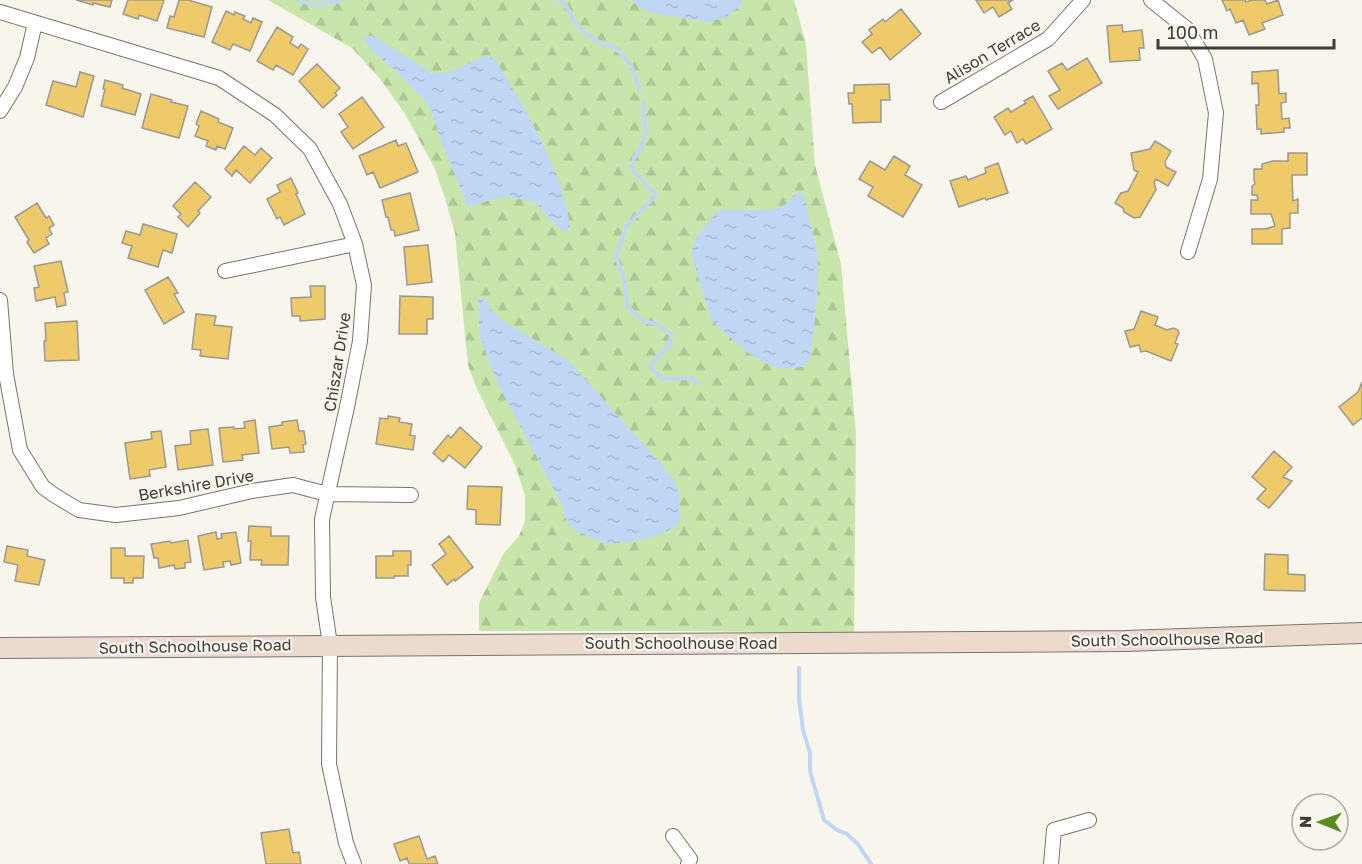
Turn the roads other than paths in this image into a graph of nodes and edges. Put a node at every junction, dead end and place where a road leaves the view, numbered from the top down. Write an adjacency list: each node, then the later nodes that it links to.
1 (1083, 0): 5 (street, Alison Terrace)
2 (1151, 0): 8 (street)
3 (0, 12): 4 (street, Chiszar Drive)
4 (35, 23): 6 (street); 7 (street, Chiszar Drive)
5 (941, 102)
6 (0, 111)
7 (355, 244): 9 (street); 12 (street, Chiszar Drive)
8 (1188, 252)
9 (225, 271)
10 (0, 300): 11 (street, Berkshire Drive)
11 (4, 383): 12 (street, Berkshire Drive)
12 (327, 494): 13 (street, Berkshire Drive); 15 (street, Chiszar Drive)
13 (411, 495)
14 (1362, 633): 15 (street, South Schoolhouse Road)
15 (330, 645): 16 (street, South Schoolhouse Road); 19 (street, Chiszar Drive)
16 (0, 648)
17 (1089, 820): 21 (street)
18 (673, 836): 20 (street)
19 (354, 864)
20 (688, 864)
21 (1051, 864)

